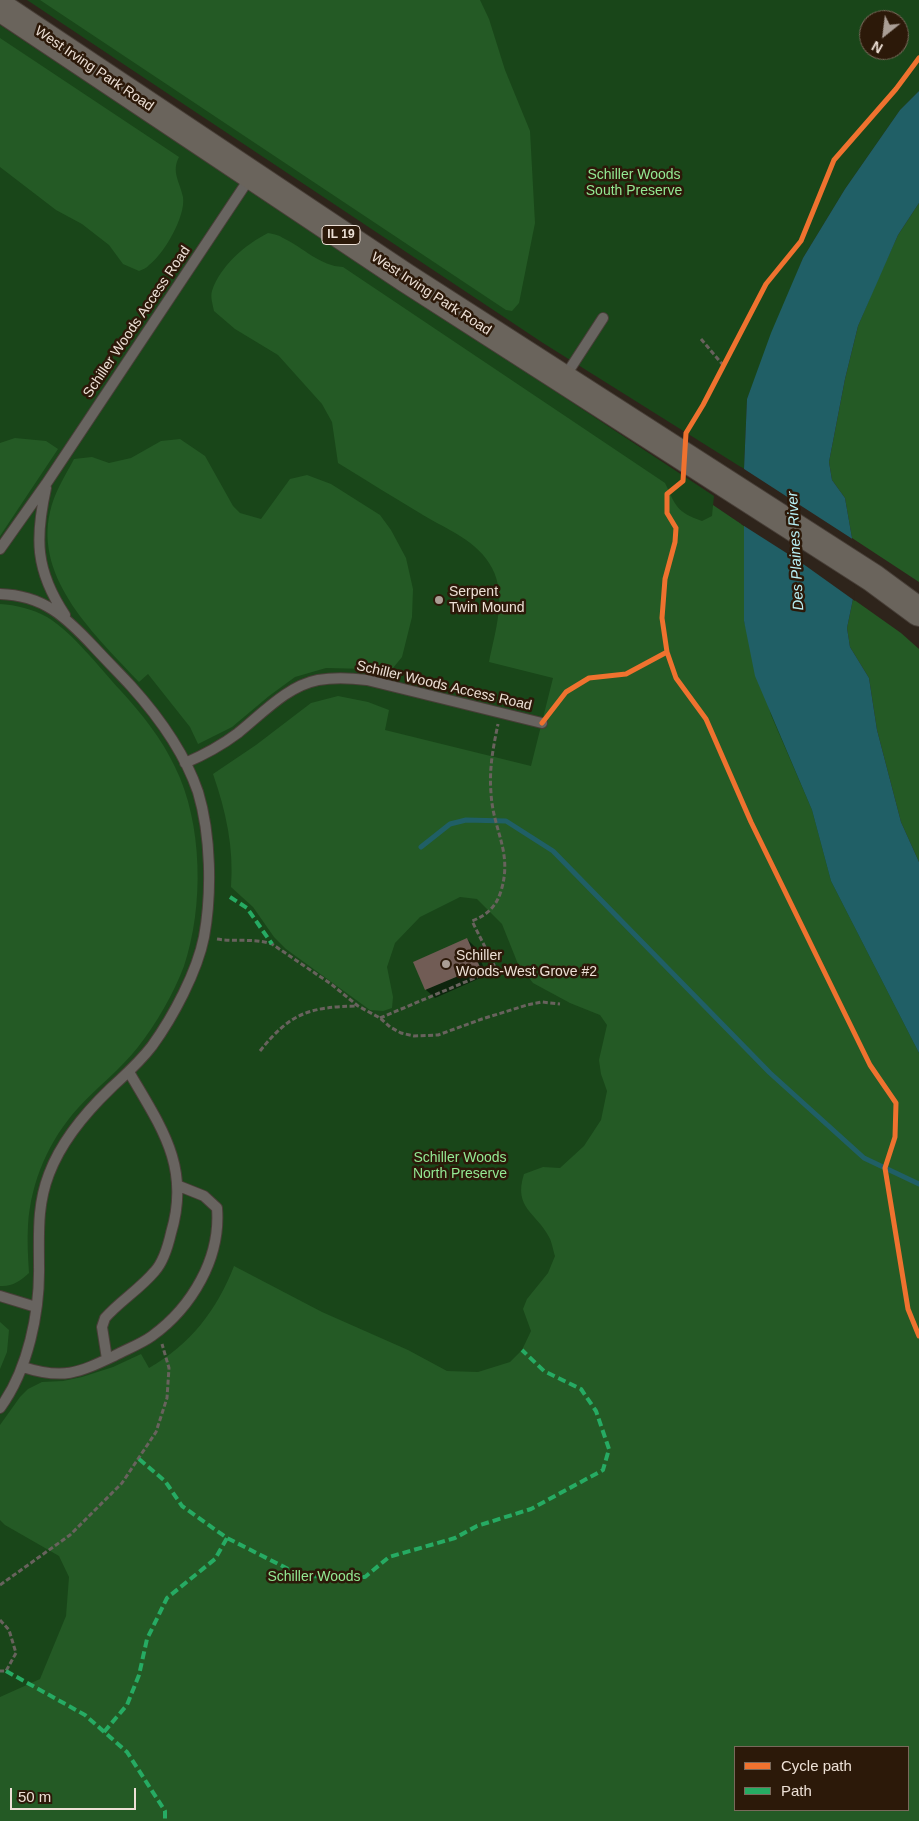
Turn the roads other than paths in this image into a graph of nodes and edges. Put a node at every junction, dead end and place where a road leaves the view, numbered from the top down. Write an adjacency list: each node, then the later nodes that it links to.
1 (0, 7): 2 (main road, West Irving Park Road / IL 19)
2 (252, 176): 4 (main road, West Irving Park Road / IL 19); 5 (lane, Schiller Woods Access Road)
3 (603, 318): 4 (lane)
4 (563, 379): 8 (main road, West Irving Park Road / IL 19)
5 (46, 484): 6 (lane, Schiller Woods Access Road); 9 (lane, Schiller Woods Access Road)
6 (0, 549)
7 (0, 594): 9 (lane, Schiller Woods Access Road)
8 (919, 612)
9 (68, 620): 11 (lane, Schiller Woods Access Road)
10 (542, 723): 11 (lane, Schiller Woods Access Road)
11 (185, 763): 12 (lane, Schiller Woods Access Road)
12 (129, 1072): 13 (lane); 15 (lane, Schiller Woods Access Road)
13 (179, 1186): 16 (lane); 16 (lane)
14 (0, 1296): 15 (lane)
15 (36, 1307): 17 (lane, Schiller Woods Access Road)
16 (107, 1359): 17 (lane)
17 (23, 1368): 18 (lane, Schiller Woods Access Road)
18 (0, 1408)

